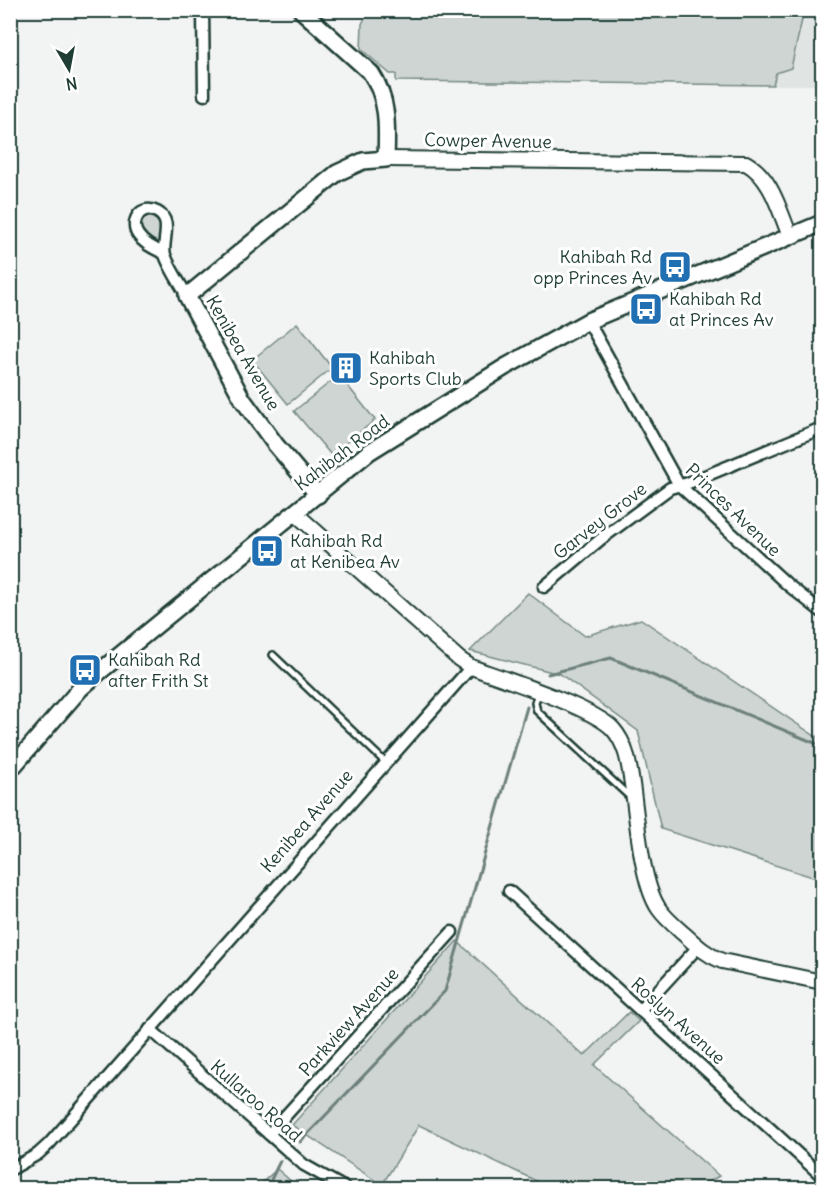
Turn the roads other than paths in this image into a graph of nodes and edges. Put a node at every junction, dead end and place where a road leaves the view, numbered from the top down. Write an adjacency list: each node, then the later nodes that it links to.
1 (203, 10): 3 (street)
2 (301, 10): 4 (main road)
3 (204, 95)
4 (386, 159): 6 (street, Cowper Avenue); 8 (main road, Cowper Avenue)
5 (822, 223): 6 (main road, Kahibah Road)
6 (790, 236): 9 (main road, Kahibah Road)
7 (164, 253): 8 (street, Kenibea Avenue)
8 (188, 296): 12 (main road, Kenibea Avenue)
9 (588, 321): 11 (street, Princes Avenue); 12 (main road, Kahibah Road)
10 (822, 428): 11 (street, Garvey Grove)
11 (679, 485): 14 (street, Garvey Grove); 15 (street, Princes Avenue)
12 (318, 495): 13 (main road, Kahibah Road)
13 (295, 513): 17 (street); 20 (main road, Kahibah Road)
14 (544, 587)
15 (822, 612)
16 (273, 655): 19 (lane)
17 (471, 667): 18 (street); 19 (street, Kenibea Avenue)
18 (538, 692): 21 (lane); 21 (street)
19 (385, 762): 27 (street, Kenibea Avenue)
20 (10, 770)
21 (635, 803): 24 (street)
22 (509, 891): 26 (street, Roslyn Avenue)
23 (452, 932): 28 (street, Parkview Avenue)
24 (698, 947): 25 (street); 26 (street)
25 (822, 982)
26 (641, 1009): 30 (street, Roslyn Avenue)
27 (150, 1029): 28 (street, Kullaroo Road); 29 (street, Kenibea Avenue)
28 (269, 1134): 31 (street, Kullaroo Road)
29 (10, 1170)
30 (822, 1176)
31 (345, 1188)

